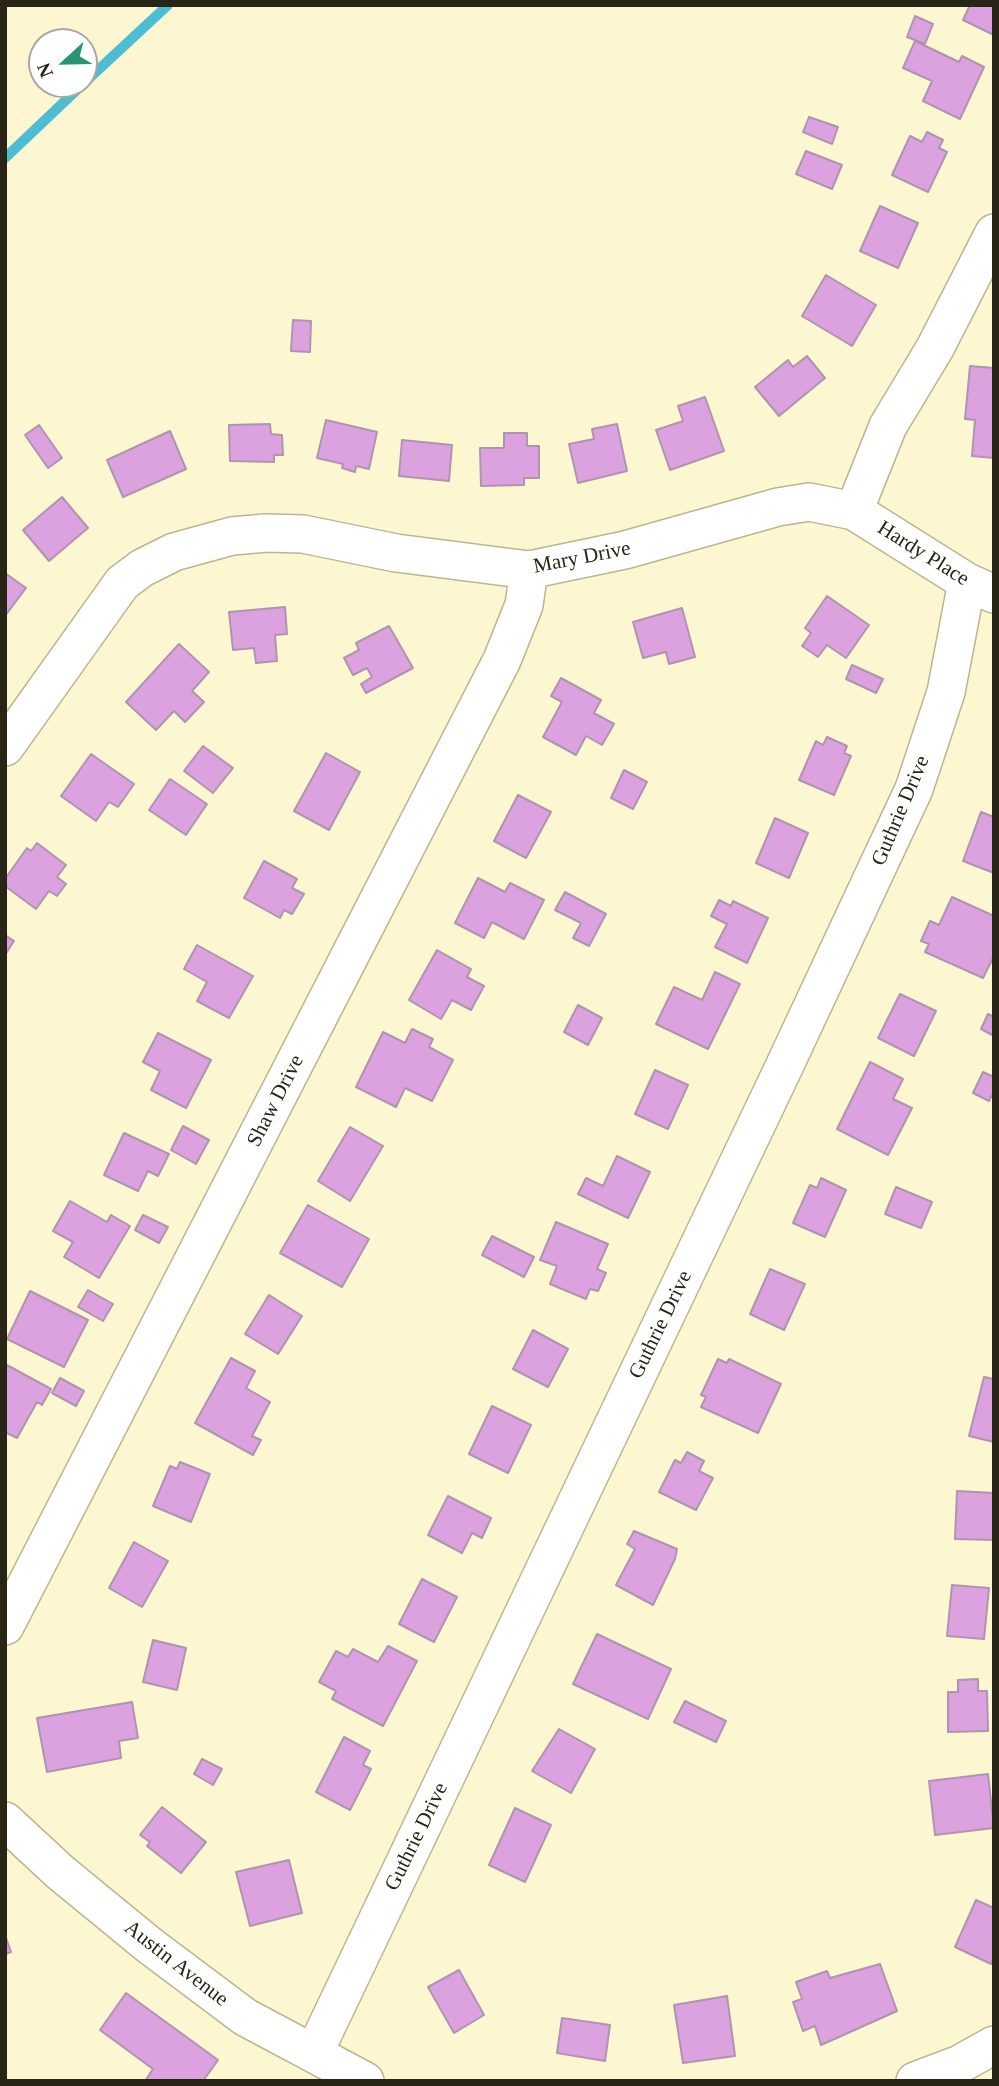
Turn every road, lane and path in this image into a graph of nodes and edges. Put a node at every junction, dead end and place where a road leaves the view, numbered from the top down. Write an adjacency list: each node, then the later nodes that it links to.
1 (994, 233): 2 (street)
2 (854, 511): 3 (street, Mary Drive); 4 (street, Hardy Place)
3 (529, 570): 5 (street, Mary Drive); 6 (street, Shaw Drive)
4 (981, 588): 9 (street, Guthrie Drive)
5 (5, 747)
6 (5, 1626)
7 (5, 1821): 9 (street, Austin Avenue)
8 (994, 2045): 11 (street)
9 (314, 2053): 10 (street, Austin Avenue)
10 (365, 2081)
11 (915, 2081)

